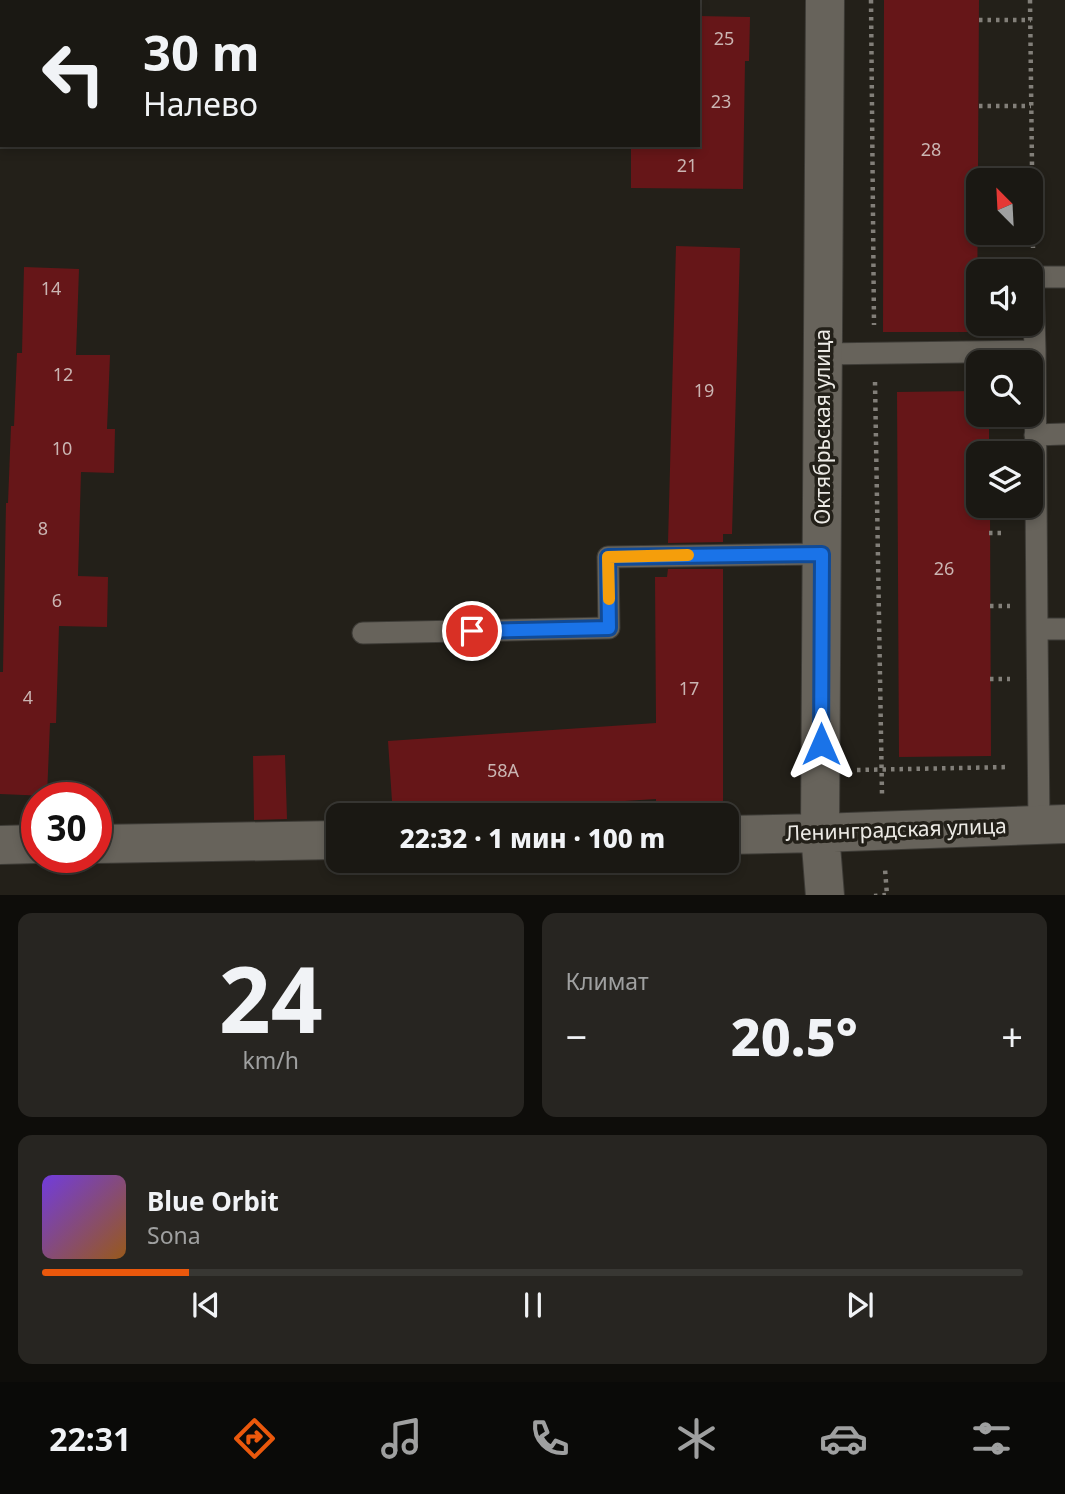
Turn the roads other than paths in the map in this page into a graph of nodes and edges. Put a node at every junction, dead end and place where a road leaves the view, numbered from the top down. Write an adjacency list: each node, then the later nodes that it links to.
1 (825, 0): 5 (street, Октябрьская улица)
2 (1065, 277): 3 (lane)
3 (1035, 350)
4 (966, 352): 5 (lane)
5 (824, 354): 9 (street, Октябрьская улица)
6 (1035, 427): 8 (lane)
7 (1065, 434): 8 (lane)
8 (1035, 435): 10 (lane)
9 (822, 554): 12 (lane); 14 (street, Октябрьская улица)
10 (1037, 629): 11 (lane); 13 (lane)
11 (1065, 629)
12 (363, 632)
13 (1052, 825): 14 (street, Ленинградская улица)
14 (820, 833): 15 (street, Ленинградская улица); 20 (street, Октябрьская улица)
15 (739, 835)
16 (326, 840): 17 (street)
17 (112, 844)
18 (0, 845): 19 (street)
19 (21, 845)
20 (825, 895)

